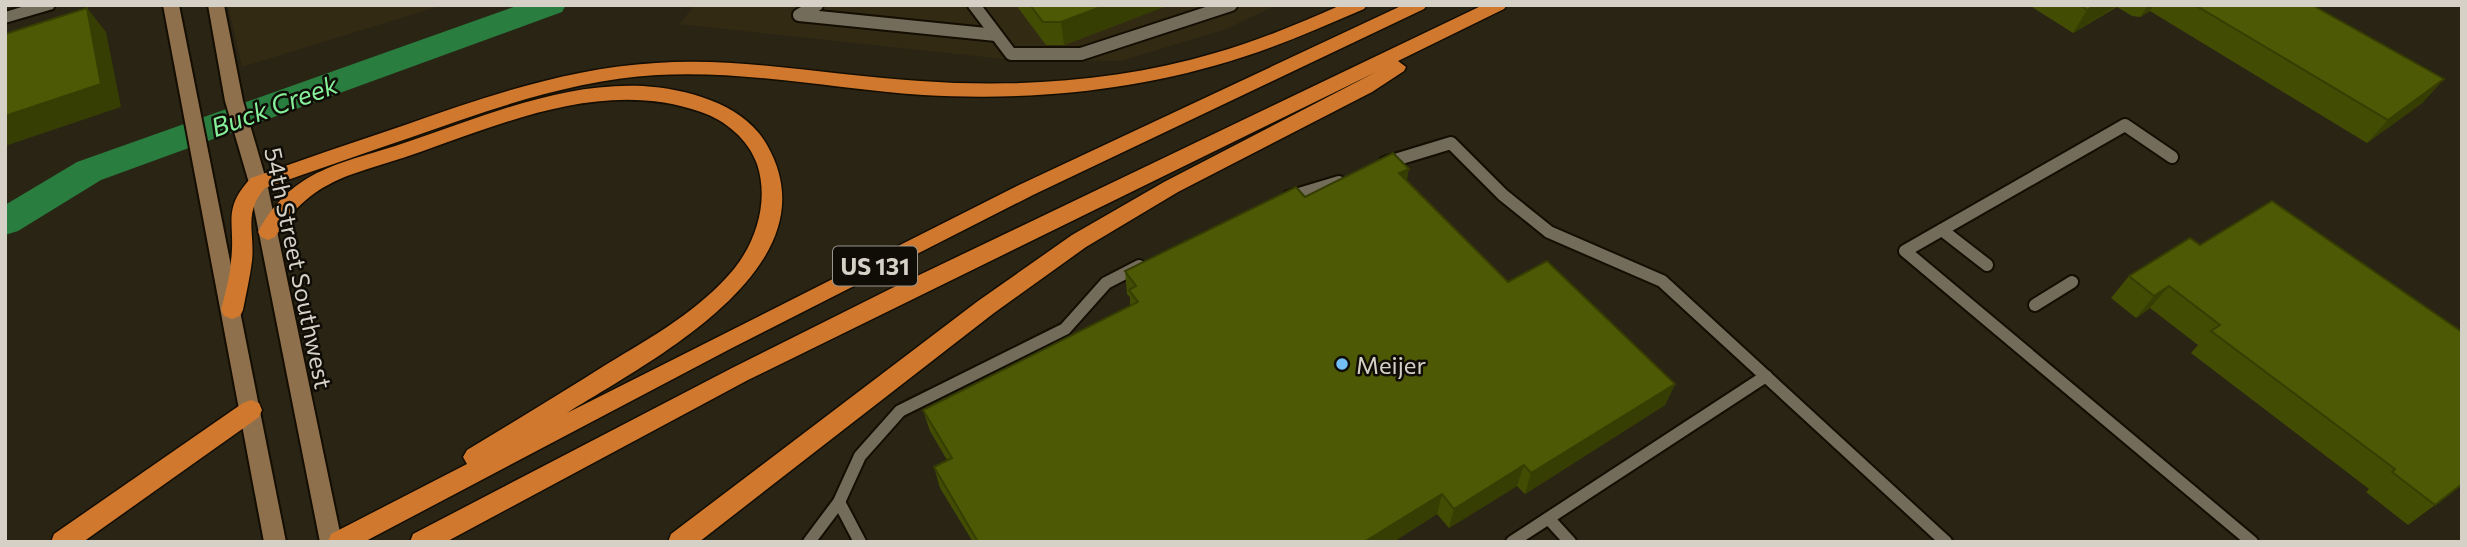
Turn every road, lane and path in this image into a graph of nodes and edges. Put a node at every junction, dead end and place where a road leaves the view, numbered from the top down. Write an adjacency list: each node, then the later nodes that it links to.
1 (47, 5): 10 (street)
2 (171, 5): 24 (main road)
3 (216, 5): 16 (main road, 54th Street Southwest)
4 (817, 5): 12 (lane)
5 (974, 5): 12 (lane)
6 (1231, 5): 12 (lane)
7 (1359, 5): 16 (highway)
8 (1418, 5): 32 (highway, US 131)
9 (1498, 5): 11 (highway, US 131)
10 (5, 18)
11 (1468, 19): 29 (highway, US 131); 33 (highway)
12 (996, 35)
13 (2172, 157): 18 (lane)
14 (1376, 167): 25 (lane)
15 (1353, 176): 17 (lane)
16 (258, 183): 19 (main road, 54th Street Southwest); 24 (highway)
17 (1272, 203)
18 (1942, 230): 21 (lane); 39 (lane)
19 (268, 232): 32 (main road, 54th Street Southwest); 32 (highway)
20 (1153, 259): 27 (lane)
21 (1987, 265)
22 (2072, 282): 23 (lane)
23 (2035, 305)
24 (232, 310): 26 (main road)
25 (1766, 376): 28 (lane); 38 (lane)
26 (251, 410): 30 (highway); 31 (main road)
27 (839, 502): 34 (lane); 35 (lane)
28 (1549, 519): 36 (lane); 37 (lane)
29 (430, 537)
30 (63, 542)
31 (275, 542)
32 (335, 542)
33 (680, 542)
34 (809, 542)
35 (860, 542)
36 (1512, 542)
37 (1570, 542)
38 (1946, 542)
39 (2252, 542)

